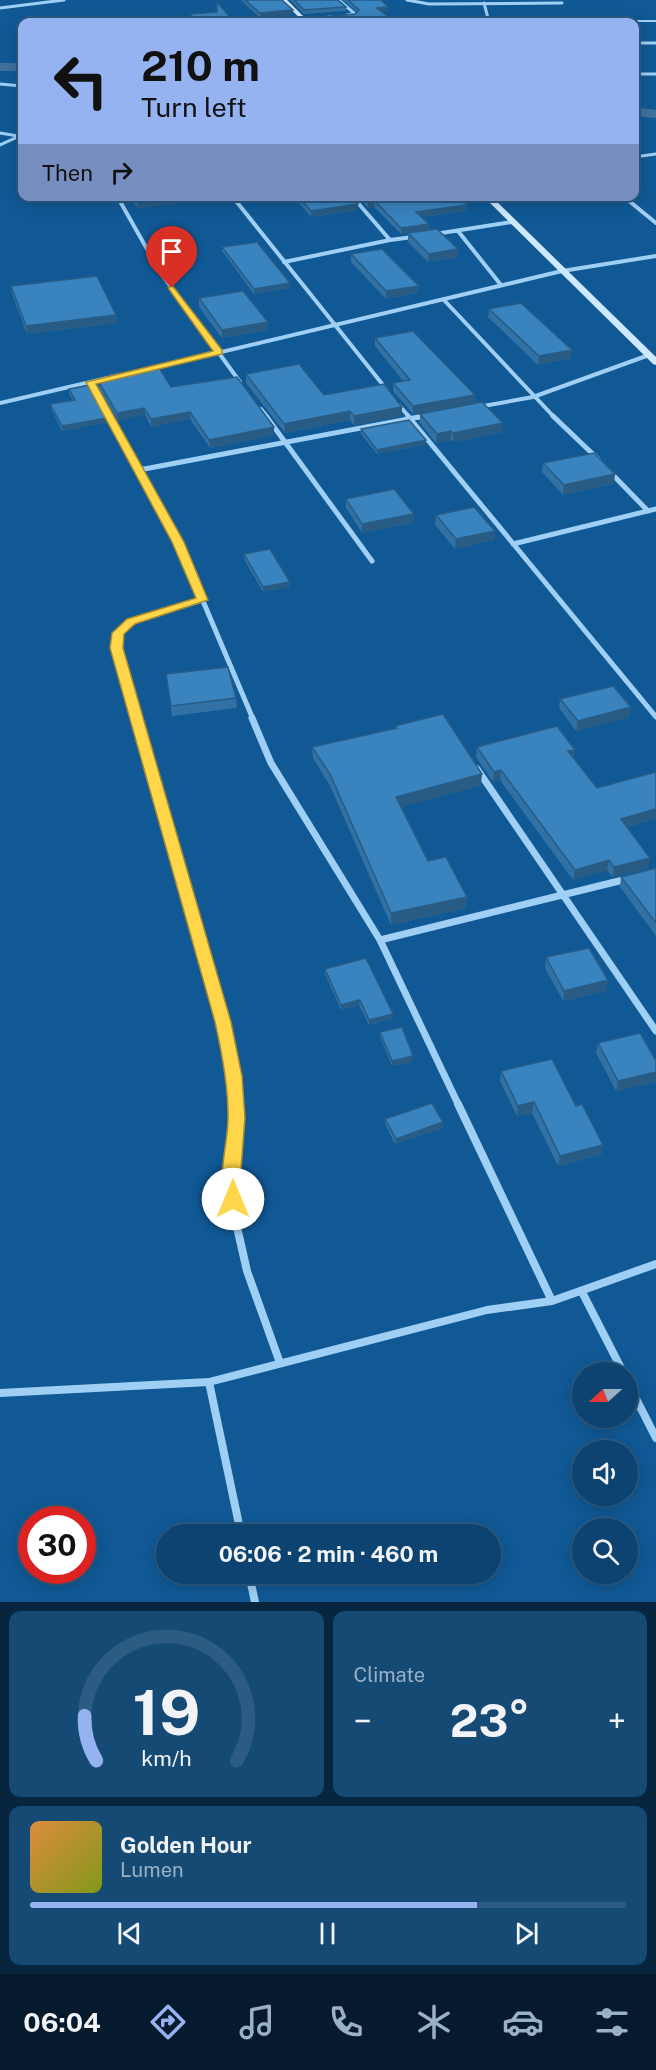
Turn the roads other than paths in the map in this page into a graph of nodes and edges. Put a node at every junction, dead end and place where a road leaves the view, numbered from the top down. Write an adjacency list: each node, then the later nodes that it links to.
1 (13, 0): 8 (street)
2 (64, 0): 8 (street)
3 (284, 0): 12 (street)
4 (339, 0): 10 (street)
5 (407, 0): 6 (street)
6 (484, 3): 7 (street); 14 (street)
7 (562, 3)
8 (19, 6): 9 (street)
9 (0, 8)
10 (345, 15)
11 (335, 16): 13 (street)
12 (303, 18)
13 (323, 18)
14 (488, 18)
15 (639, 21): 16 (lane)
16 (656, 21)
17 (639, 43): 18 (street)
18 (656, 43)
19 (639, 74): 20 (street)
20 (656, 74)
21 (0, 84): 22 (street)
22 (18, 86)
23 (0, 133): 24 (street)
24 (18, 136)
25 (18, 137): 26 (street)
26 (0, 146)
27 (656, 154): 28 (street)
28 (639, 156)
29 (120, 201): 44 (street)
30 (236, 201): 39 (street)
31 (356, 201): 37 (street)
32 (491, 201): 34 (street)
33 (629, 201): 35 (street)
34 (512, 222): 36 (street); 40 (street)
35 (656, 223)
36 (458, 231): 37 (street); 41 (street)
37 (390, 240): 39 (street)
38 (656, 256): 40 (street)
39 (284, 262): 43 (street)
40 (562, 271): 41 (street); 45 (street)
41 (501, 285): 42 (street)
42 (442, 299): 43 (street); 52 (street)
43 (336, 325): 44 (street); 51 (street)
44 (219, 352): 47 (street); 50 (street)
45 (649, 355): 46 (street); 52 (street)
46 (656, 362)
47 (149, 369)
48 (126, 374): 49 (street)
49 (91, 382): 53 (street); 61 (street)
50 (245, 388)
51 (390, 394)
52 (533, 397): 56 (street); 60 (street)
53 (0, 402)
54 (396, 402): 58 (street)
55 (258, 406): 59 (street)
56 (466, 409)
57 (432, 415): 58 (street)
58 (410, 419): 59 (street); 65 (street)
59 (285, 442): 61 (street); 66 (street)
60 (600, 461)
61 (140, 470): 67 (street)
62 (608, 470): 64 (street)
63 (656, 509): 64 (street)
64 (648, 511): 65 (street)
65 (513, 544): 68 (street)
66 (372, 561)
67 (202, 600): 72 (street); 78 (street)
68 (656, 717)
69 (471, 760): 71 (street)
70 (635, 877): 71 (street)
71 (563, 895): 72 (street); 73 (street)
72 (380, 940): 76 (street)
73 (656, 1031)
74 (656, 1264): 75 (street)
75 (582, 1292): 76 (street); 77 (street)
76 (552, 1301): 78 (street)
77 (618, 1362)
78 (280, 1363): 79 (street)
79 (209, 1382): 80 (street); 83 (street)
80 (0, 1393)
81 (638, 1403): 82 (street)
82 (656, 1438)
83 (239, 1524)
84 (251, 1584): 85 (street)
85 (255, 1602)

